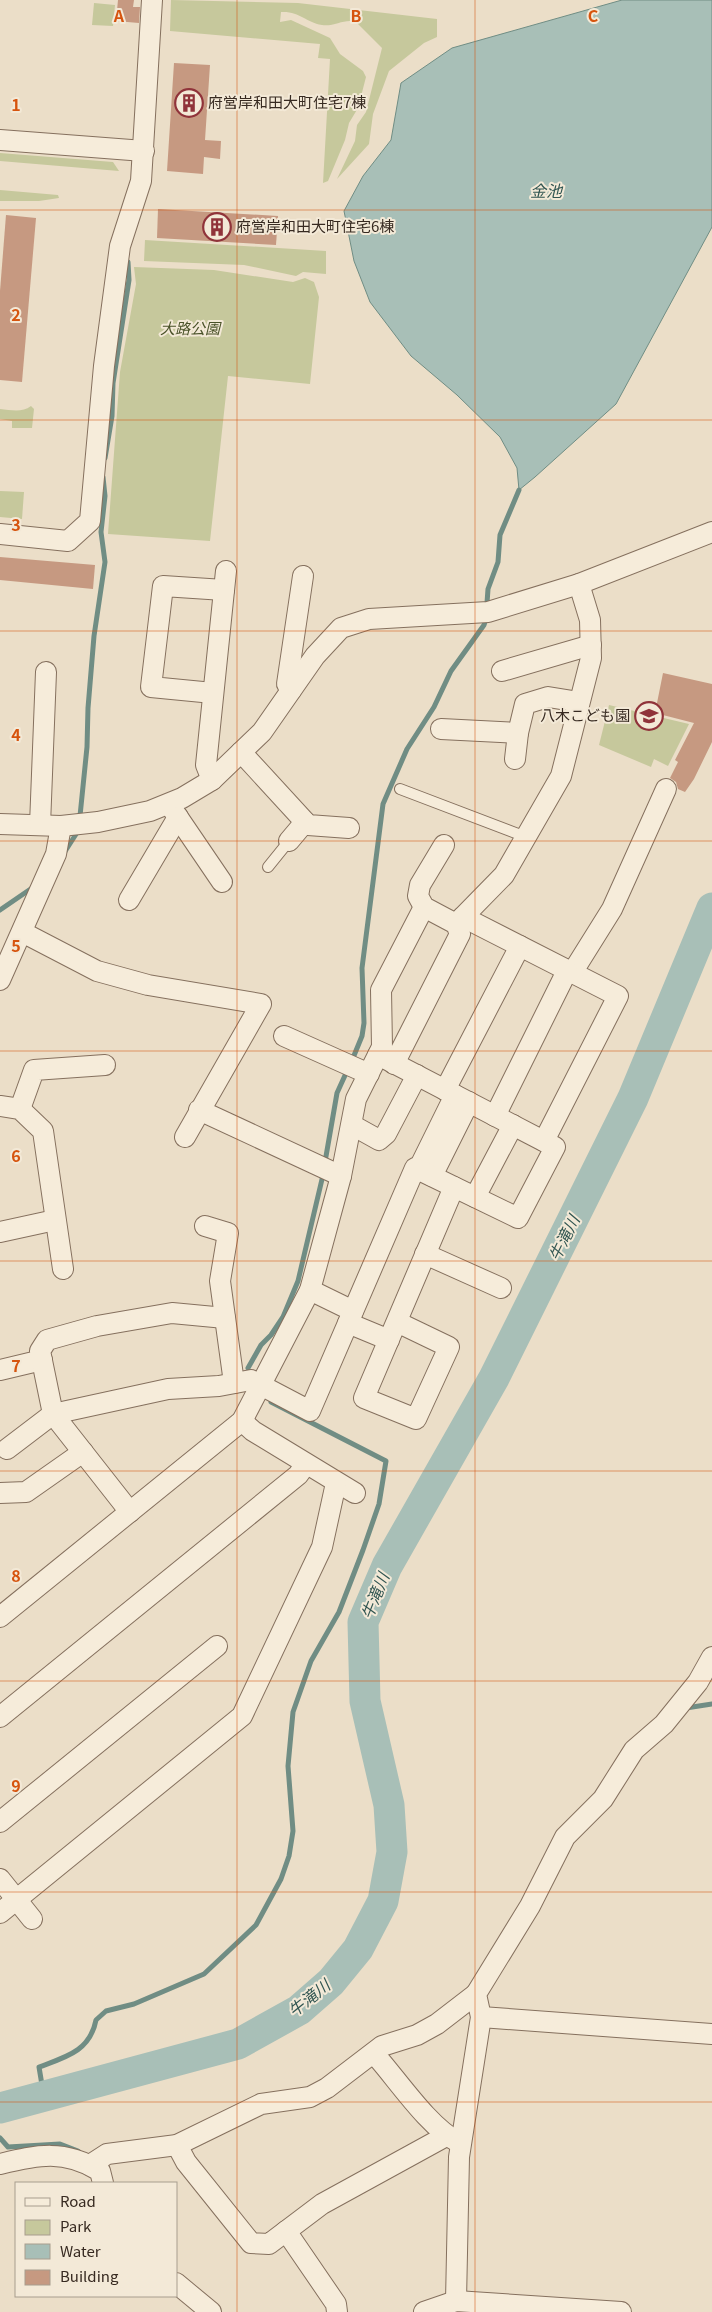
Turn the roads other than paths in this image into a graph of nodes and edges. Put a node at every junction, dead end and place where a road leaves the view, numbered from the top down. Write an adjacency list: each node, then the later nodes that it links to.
1 (152, 0): 3 (street)
2 (0, 140): 3 (street)
3 (144, 151): 5 (street)
4 (712, 532): 7 (street)
5 (0, 534)
6 (303, 576): 11 (street)
7 (579, 584): 8 (street); 11 (street)
8 (591, 645): 9 (street); 13 (street)
9 (502, 671)
10 (46, 672): 24 (street)
11 (291, 690): 16 (street)
12 (214, 693): 12 (street); 18 (street)
13 (579, 702): 15 (street); 27 (street)
14 (441, 729): 15 (street)
15 (518, 734): 17 (street)
16 (241, 752): 18 (street); 22 (street)
17 (515, 759)
18 (212, 780): 21 (street)
19 (400, 789): 27 (lane)
20 (666, 789): 37 (street)
21 (173, 810): 25 (street); 31 (street); 32 (street)
22 (305, 822): 26 (street); 28 (street)
23 (0, 824): 24 (street)
24 (40, 825): 25 (street)
25 (61, 826): 35 (street)
26 (348, 828)
27 (526, 837): 34 (street)
28 (290, 841): 30 (lane)
29 (444, 845): 33 (street)
30 (268, 867)
31 (222, 882)
32 (129, 900)
33 (424, 907): 34 (street); 40 (street)
34 (460, 920): 36 (street); 40 (street)
35 (22, 932): 38 (street); 47 (street)
36 (520, 946): 37 (street); 44 (street)
37 (569, 972): 48 (street); 51 (street)
38 (0, 980)
39 (284, 1036): 42 (street)
40 (386, 1059): 42 (street); 43 (street)
41 (106, 1065): 46 (street)
42 (369, 1074): 49 (street)
43 (417, 1075): 44 (street); 49 (street)
44 (456, 1096): 48 (street); 52 (street)
45 (0, 1106): 46 (street)
46 (20, 1108): 56 (street)
47 (199, 1110): 50 (street); 53 (street)
48 (504, 1120): 51 (street); 55 (street)
49 (352, 1125): 53 (street)
50 (185, 1137)
51 (544, 1141): 55 (street)
52 (425, 1173): 54 (street); 63 (street)
53 (341, 1176): 62 (street)
54 (454, 1187): 55 (street); 59 (street)
55 (474, 1197)
56 (55, 1220): 58 (street); 60 (street)
57 (205, 1226): 64 (street)
58 (0, 1232)
59 (425, 1254): 61 (street); 65 (street)
60 (63, 1269)
61 (501, 1288)
62 (310, 1290): 63 (street); 68 (street)
63 (350, 1317): 65 (street); 68 (street)
64 (225, 1318): 66 (street); 69 (street)
65 (393, 1331): 65 (street)
66 (42, 1360): 67 (street); 70 (street)
67 (0, 1370)
68 (260, 1383): 69 (street); 71 (street)
69 (234, 1384): 70 (street)
70 (53, 1414): 72 (street); 73 (street)
71 (242, 1421): 74 (street); 78 (street)
72 (7, 1449)
73 (83, 1452): 76 (street); 78 (street)
74 (306, 1464): 75 (street); 82 (street)
75 (336, 1483): 77 (street); 85 (street)
76 (0, 1493)
77 (355, 1493)
78 (130, 1512): 79 (street)
79 (0, 1618)
80 (216, 1646): 83 (street)
81 (712, 1657): 88 (street)
82 (0, 1717)
83 (0, 1822)
84 (0, 1879): 85 (street)
85 (17, 1900): 86 (street); 87 (street)
86 (0, 1914)
87 (32, 1919)
88 (476, 1994): 89 (street); 93 (street)
89 (481, 2017): 90 (street); 92 (street)
90 (712, 2034)
91 (378, 2057): 92 (street)
92 (454, 2140): 97 (street); 99 (street)
93 (177, 2145): 95 (street); 97 (street)
94 (0, 2164): 95 (street)
95 (90, 2165): 96 (street)
96 (103, 2182)
97 (286, 2231): 102 (street)
98 (178, 2285): 101 (street)
99 (456, 2301): 100 (street); 103 (street)
100 (481, 2307): 104 (street)
101 (210, 2312)
102 (337, 2312)
103 (424, 2312)
104 (621, 2312)

